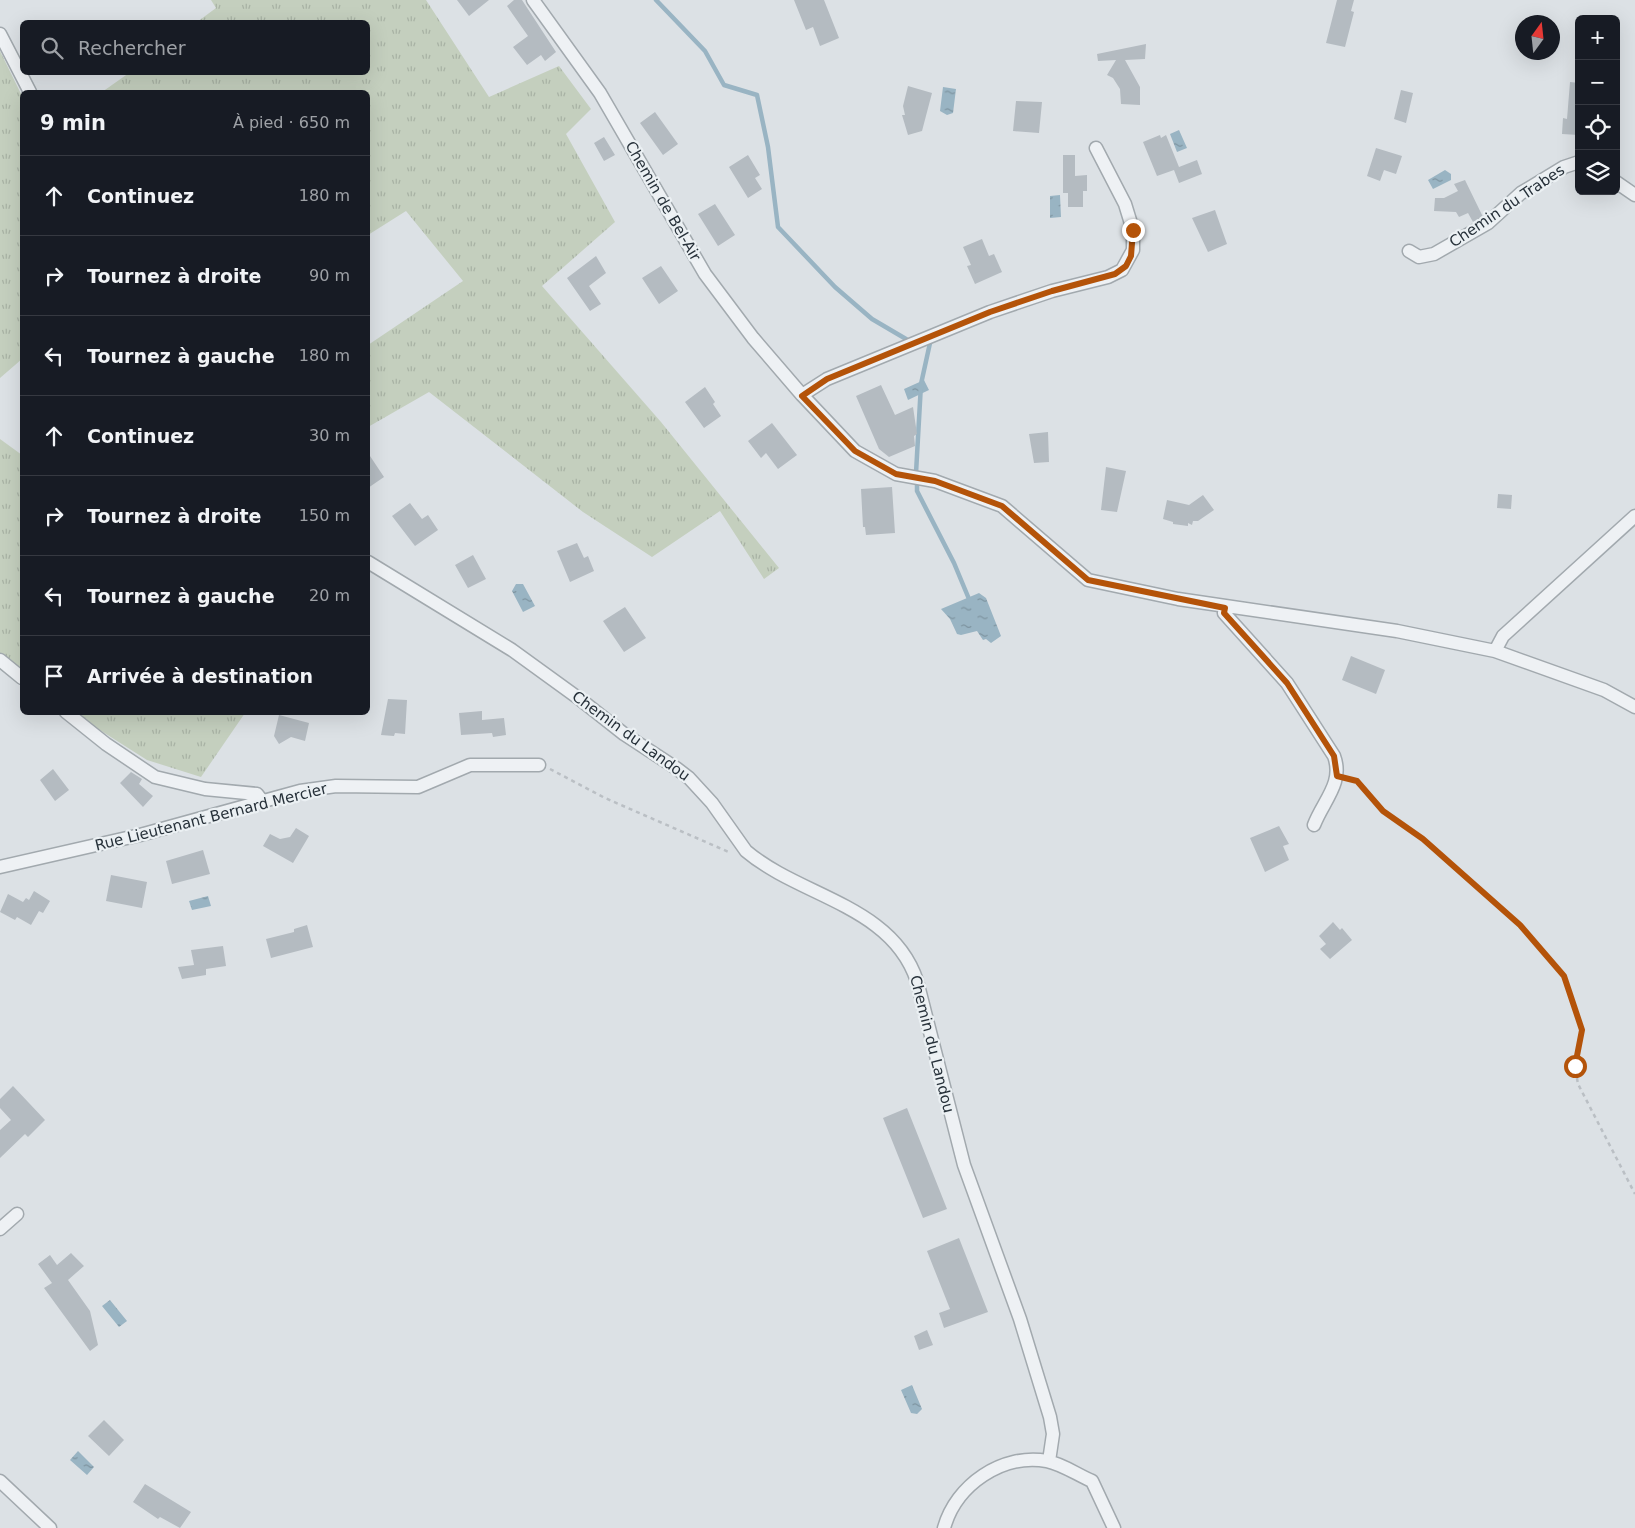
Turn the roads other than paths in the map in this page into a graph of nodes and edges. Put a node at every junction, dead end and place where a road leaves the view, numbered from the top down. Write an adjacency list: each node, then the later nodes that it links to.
1 (532, 0): 11 (street, Chemin de Bel-Air)
2 (0, 34): 3 (street)
3 (20, 73)
4 (21, 75): 5 (street)
5 (29, 90)
6 (1096, 148): 11 (street)
7 (1575, 163): 10 (street, Chemin du Trabes)
8 (1620, 185): 9 (street)
9 (1635, 195)
10 (1409, 251)
11 (802, 396): 14 (street, Chemin de Bel-Air)
12 (1635, 516): 15 (street)
13 (370, 563): 26 (street, Chemin du Landou)
14 (1225, 608): 15 (street, Chemin de Bel-Air); 22 (street)
15 (1495, 651): 18 (street, Chemin de Bel-Air)
16 (0, 660): 17 (street)
17 (20, 676)
18 (1635, 707)
19 (70, 715): 21 (street)
20 (539, 765): 21 (street, Rue Lieutenant Bernard Mercier)
21 (264, 802): 23 (street, Rue Lieutenant Bernard Mercier)
22 (1314, 825)
23 (0, 867)
24 (17, 1214): 25 (street)
25 (0, 1229)
26 (1049, 1461): 29 (street); 30 (street)
27 (0, 1481): 28 (street)
28 (50, 1528)
29 (944, 1528)
30 (1114, 1528)

